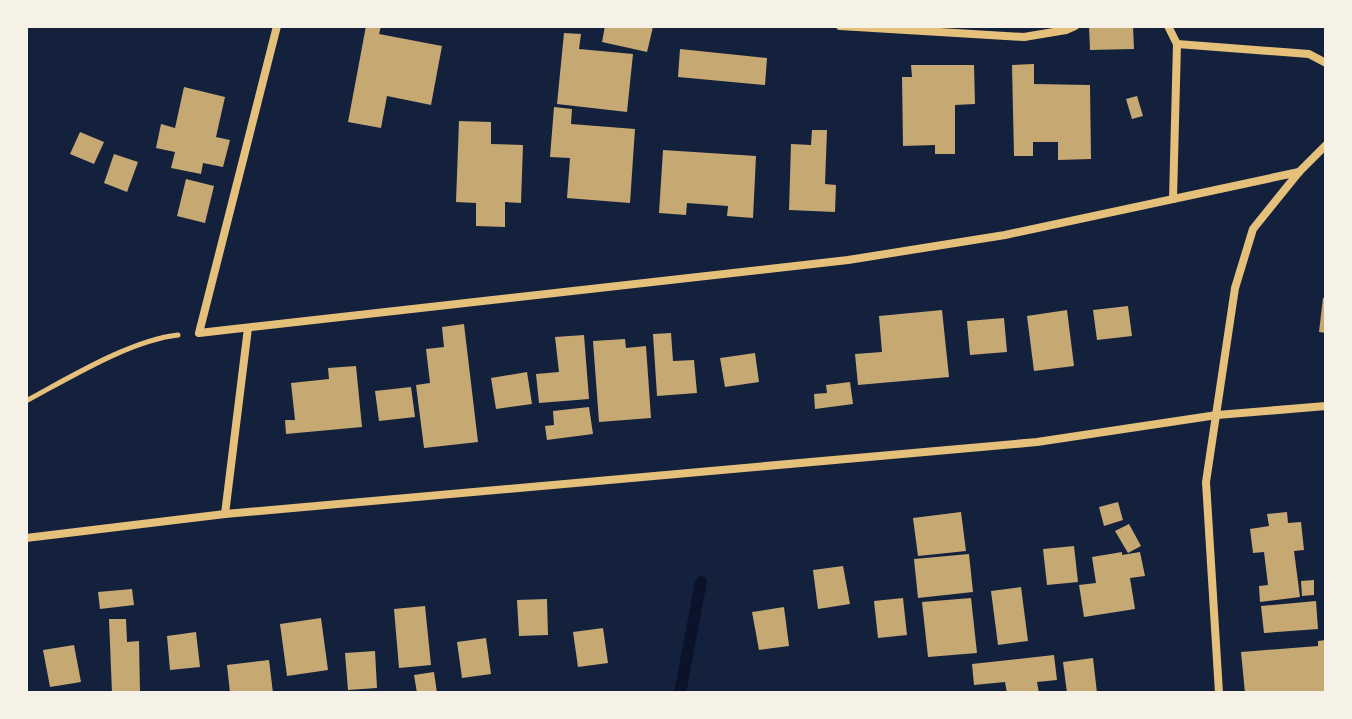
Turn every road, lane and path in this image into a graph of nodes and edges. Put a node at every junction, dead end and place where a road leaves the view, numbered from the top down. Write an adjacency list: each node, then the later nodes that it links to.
1 (277, 26): 11 (street)
2 (840, 26): 3 (street)
3 (1075, 26)
4 (1168, 26): 5 (street)
5 (1177, 44): 6 (street); 9 (street)
6 (1326, 63)
7 (1326, 145): 8 (street)
8 (1299, 172): 9 (street); 14 (street)
9 (1173, 199): 10 (street)
10 (248, 328): 11 (street); 15 (street)
11 (199, 333): 12 (path)
12 (26, 401)
13 (1326, 406): 14 (street)
14 (1217, 415): 15 (street); 17 (street)
15 (225, 514): 16 (street)
16 (26, 538)
17 (1219, 693)

